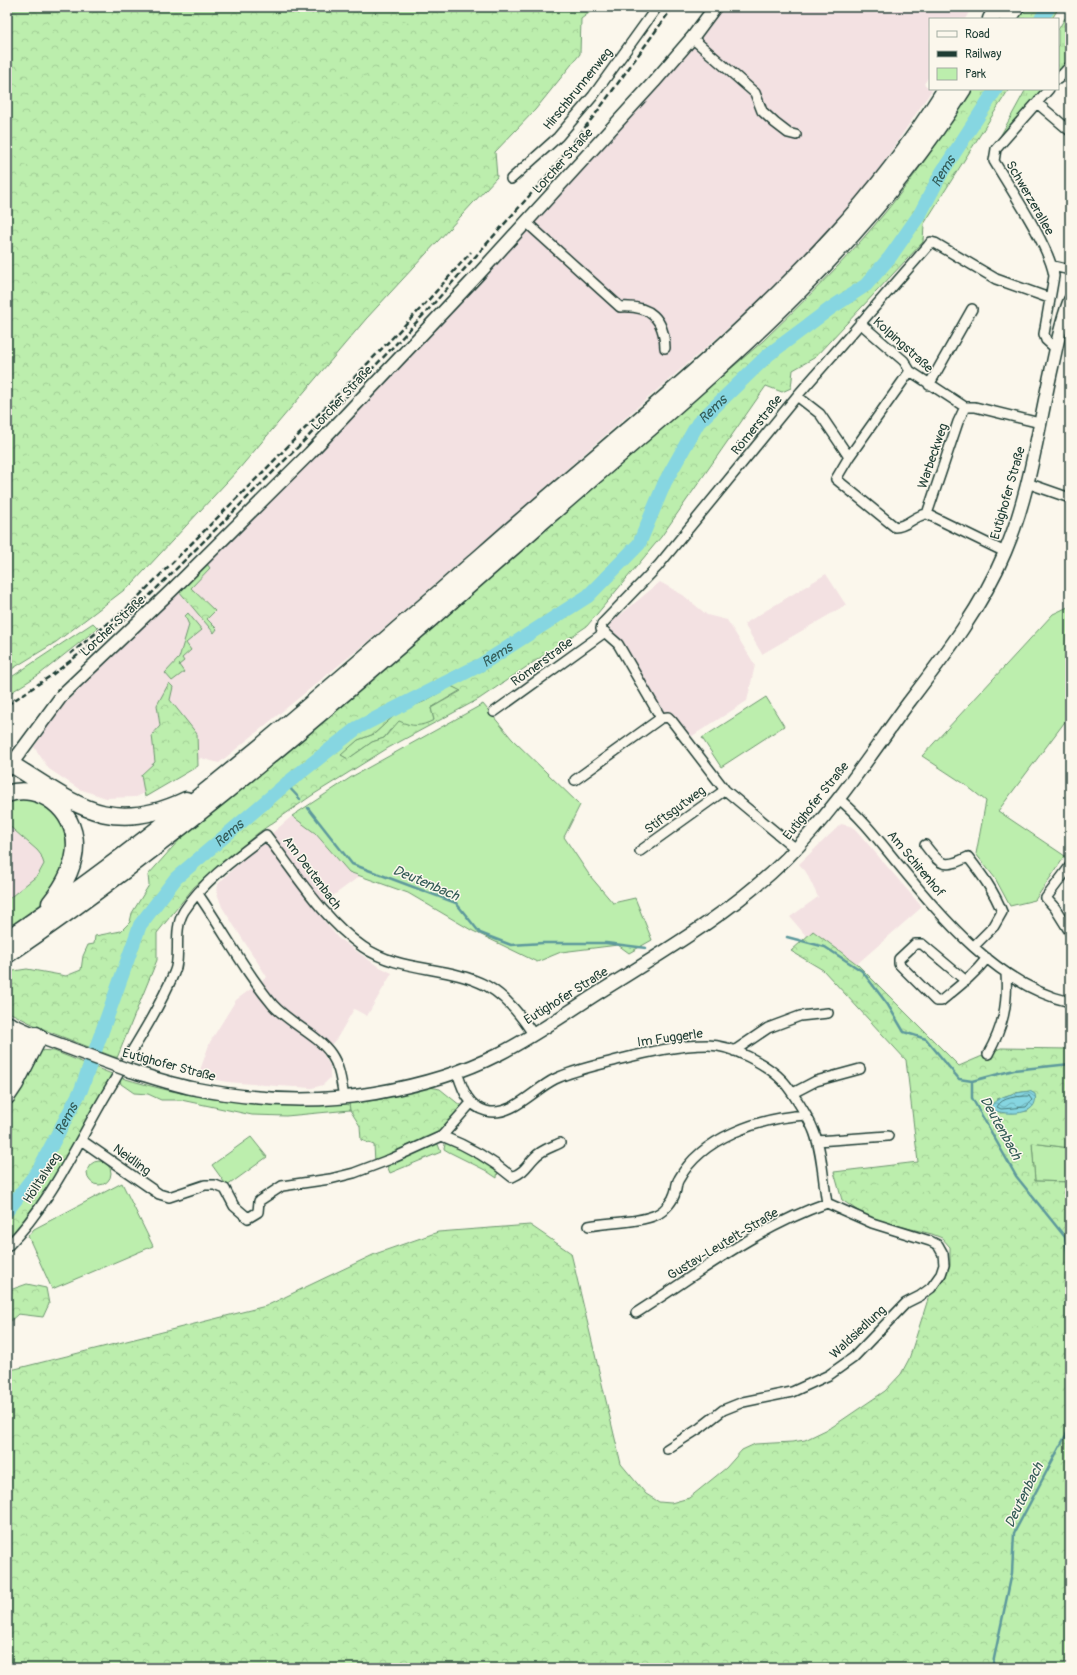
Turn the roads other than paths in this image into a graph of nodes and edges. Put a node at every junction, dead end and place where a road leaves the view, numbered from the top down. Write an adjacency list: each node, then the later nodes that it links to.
1 (657, 7): 16 (street, Hirschbrunnenweg)
2 (715, 7): 7 (street, Lorcher Straße)
3 (998, 7): 5 (highway)
4 (1016, 7): 6 (highway)
5 (992, 18)
6 (1009, 18)
7 (692, 38): 15 (street); 17 (street, Lorcher Straße)
8 (1070, 66): 9 (street)
9 (1059, 78)
10 (945, 90): 41 (highway)
11 (962, 90): 55 (highway)
12 (1048, 90): 13 (street, Schwerzerallee)
13 (1037, 103): 14 (street); 18 (street, Schwerzerallee)
14 (1070, 131)
15 (796, 135)
16 (511, 180)
17 (526, 222): 24 (street); 39 (street, Lorcher Straße)
18 (1052, 266): 19 (street); 20 (street, Schwerzerallee)
19 (1070, 270)
20 (1049, 298): 23 (street, Römerstraße); 25 (street, Schwerzerallee)
21 (1070, 300): 25 (street, Eutighofer Straße)
22 (972, 309): 27 (street)
23 (860, 323): 26 (street, Kolpingstraße); 28 (street, Römerstraße)
24 (665, 348)
25 (1056, 348): 30 (street, Eutighofer Straße)
26 (910, 371): 27 (street, Kolpingstraße); 31 (street)
27 (929, 385): 29 (street, Kolpingstraße)
28 (797, 396): 31 (street); 36 (street, Römerstraße)
29 (965, 407): 30 (street, Kolpingstraße); 34 (street, Warbeckweg)
30 (1040, 423): 32 (street, Eutighofer Straße)
31 (849, 457): 34 (street)
32 (1027, 484): 33 (street); 35 (street, Eutighofer Straße)
33 (1070, 498)
34 (926, 514): 35 (street)
35 (1005, 552): 45 (street, Eutighofer Straße)
36 (603, 630): 37 (street, Römerstraße); 38 (street)
37 (494, 712)
38 (661, 718): 40 (street); 42 (street, Stiftsgutweg)
39 (8, 765): 41 (highway); 43 (highway)
40 (575, 780)
41 (210, 788): 51 (highway)
42 (725, 790): 47 (street, Stiftsgutweg); 48 (street, Stiftsgutweg)
43 (38, 793): 44 (highway); 51 (highway)
44 (7, 794)
45 (839, 799): 47 (street, Eutighofer Straße); 54 (street, Am Schirenhof)
46 (925, 845): 54 (street, Am Schirenhof)
47 (796, 849): 62 (street, Eutighofer Straße)
48 (640, 851)
49 (1070, 866): 52 (street)
50 (198, 894): 62 (street, Am Deutenbach); 72 (street); 73 (street, Am Deutenbach)
51 (37, 919): 53 (highway)
52 (1070, 932)
53 (7, 939)
54 (974, 946): 56 (street, Am Schirenhof)
55 (7, 955)
56 (987, 958): 57 (street, Am Schirenhof); 58 (street)
57 (1006, 974): 59 (street, Am Schirenhof); 66 (street)
58 (966, 981): 58 (street)
59 (1070, 1002)
60 (828, 1013): 65 (street)
61 (7, 1024): 63 (street, Eutighofer Straße); 64 (highway)
62 (533, 1034): 68 (street, Eutighofer Straße)
63 (41, 1037): 64 (highway); 71 (highway); 72 (street, Eutighofer Straße, bridge)
64 (18, 1051): 69 (highway)
65 (734, 1051): 70 (street, Im Fuggerle); 74 (street, Im Fuggerle)
66 (988, 1054)
67 (860, 1069): 70 (street)
68 (457, 1072): 72 (street, Eutighofer Straße); 74 (street)
69 (7, 1076)
70 (792, 1093): 75 (street, Im Fuggerle)
71 (7, 1096)
72 (344, 1097)
73 (104, 1098): 78 (street, Hölltalweg)
74 (471, 1103): 76 (street)
75 (805, 1115): 79 (street, Im Fuggerle); 82 (street)
76 (442, 1136): 78 (street, Neidling); 80 (street)
77 (888, 1136): 79 (street)
78 (81, 1140): 83 (street, Hölltalweg)
79 (818, 1141): 81 (street, Im Fuggerle)
80 (560, 1143)
81 (827, 1203): 84 (street, Gustav-Leutelt-Straße); 85 (street, Waldsiedlung)
82 (589, 1226)
83 (7, 1247)
84 (636, 1313)
85 (667, 1449)

